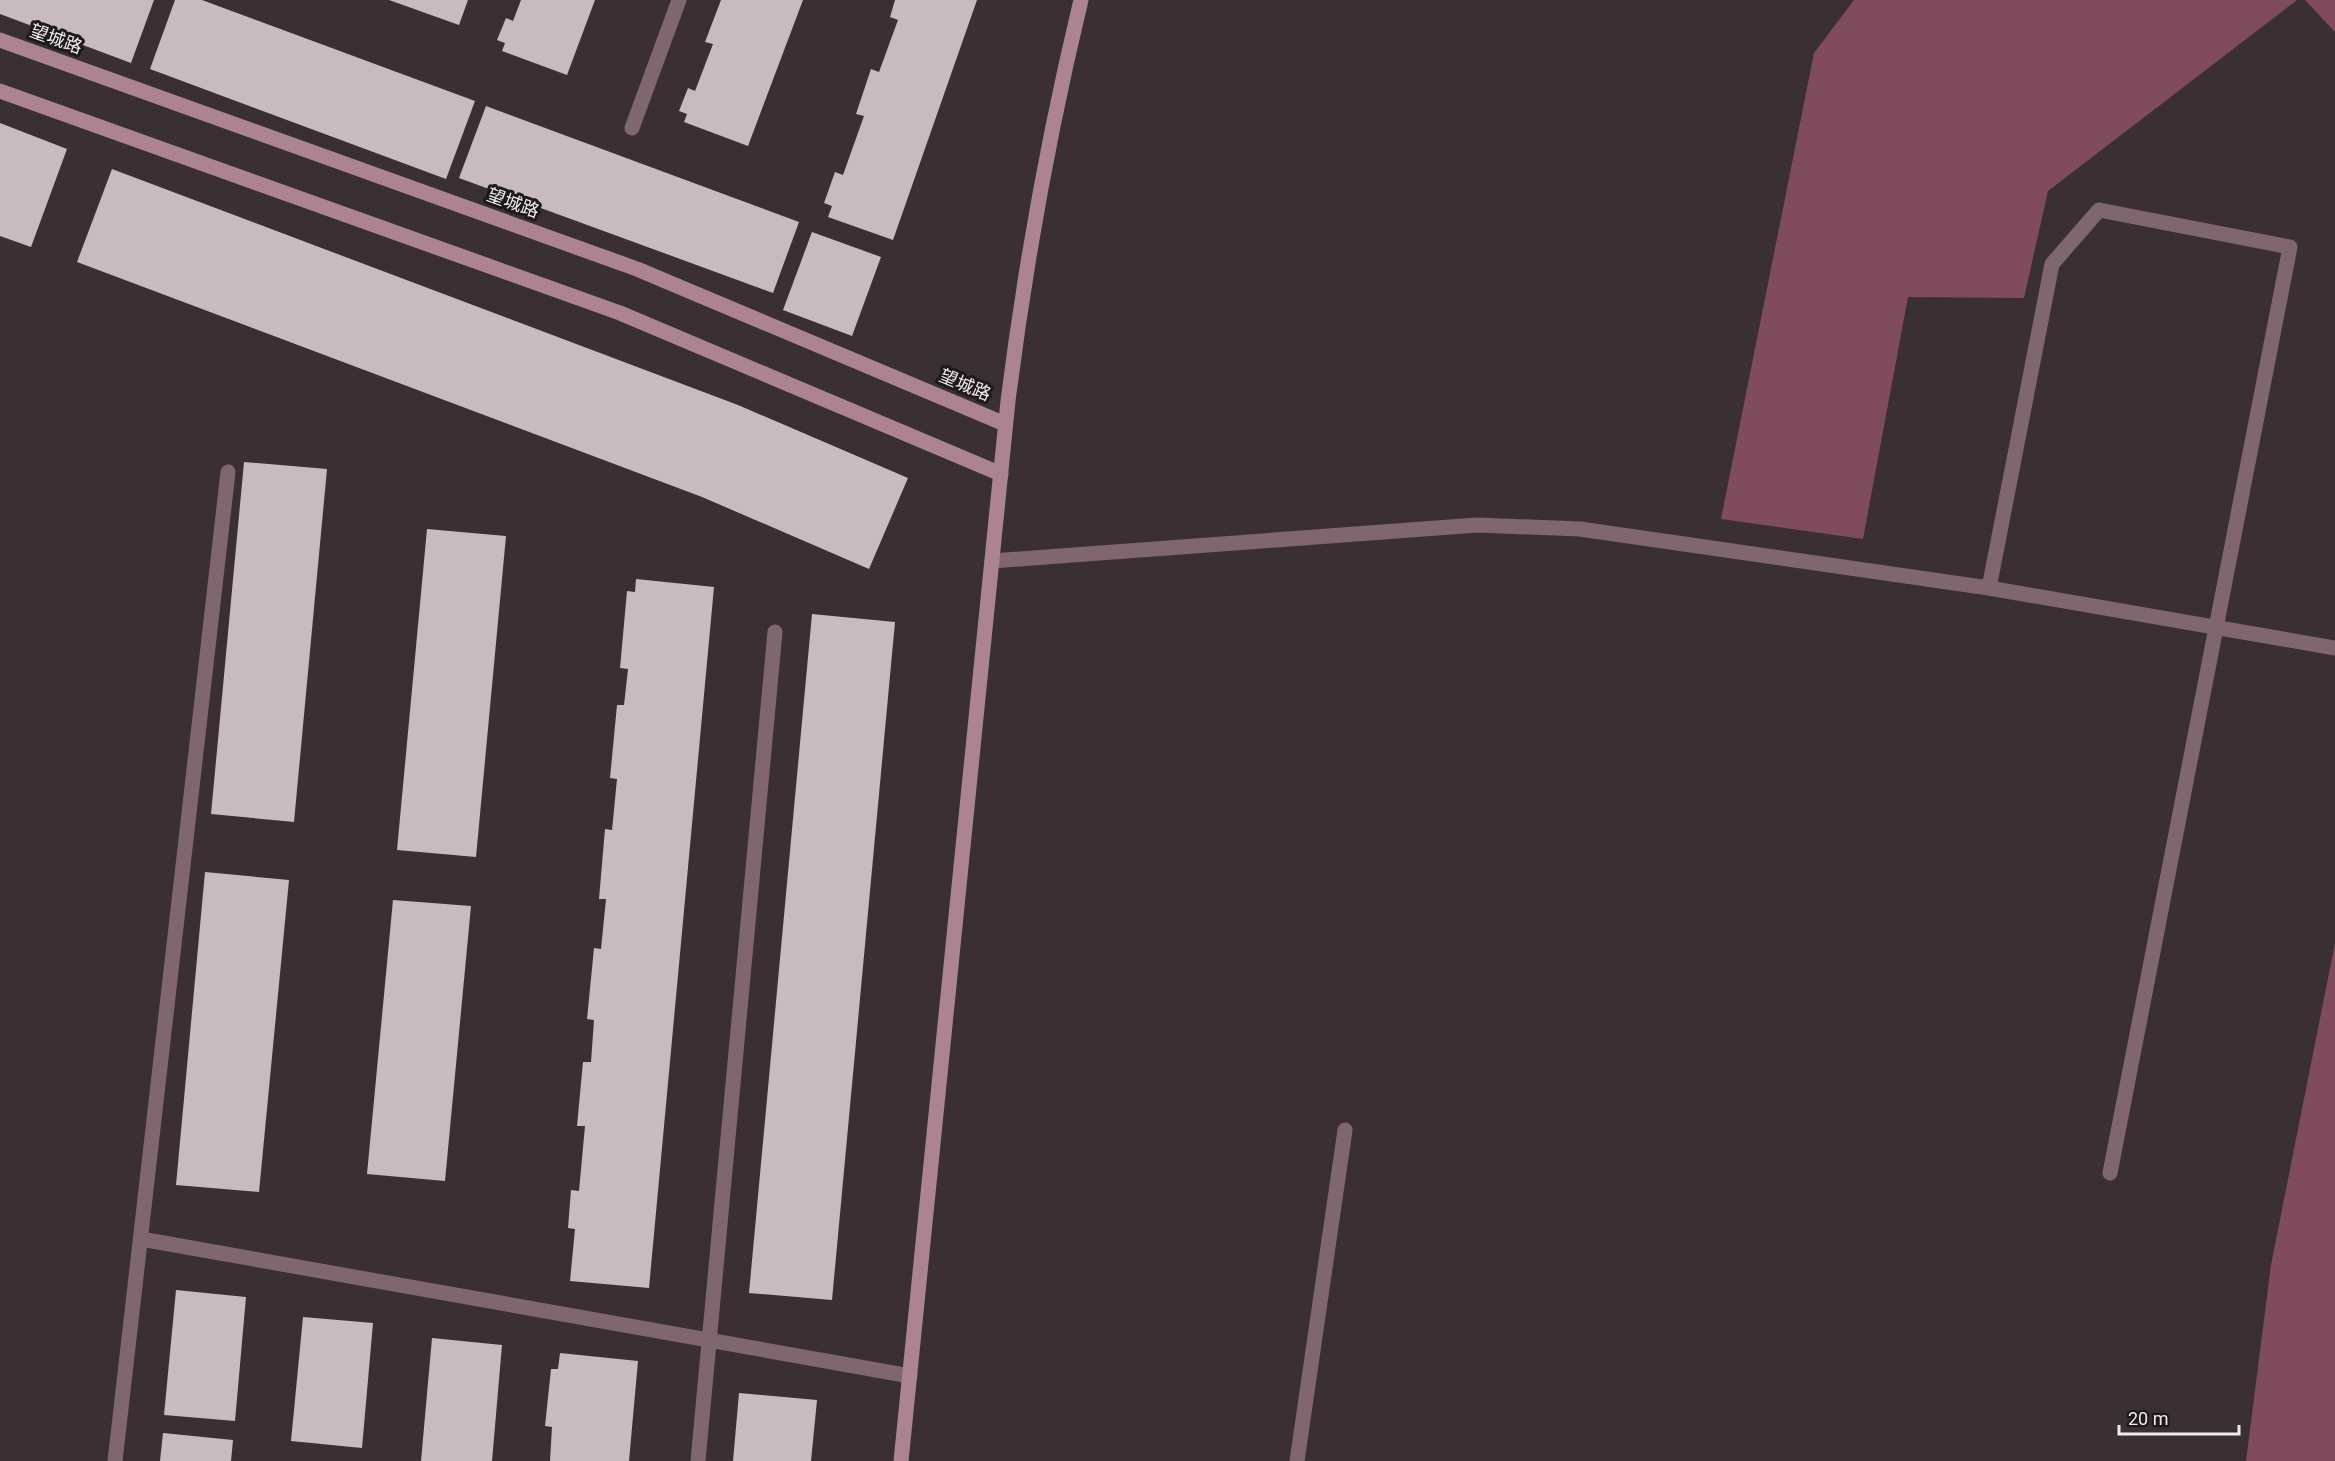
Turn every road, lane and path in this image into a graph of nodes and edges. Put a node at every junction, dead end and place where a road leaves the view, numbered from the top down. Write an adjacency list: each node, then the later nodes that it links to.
1 (679, 0): 5 (lane)
2 (1081, 0): 6 (street)
3 (0, 40): 6 (street, 望城路)
4 (0, 91): 8 (street)
5 (632, 128)
6 (1005, 424): 8 (street)
7 (228, 472): 16 (lane)
8 (1001, 474): 9 (street)
9 (992, 561): 10 (lane); 18 (street)
10 (1989, 588): 11 (lane); 11 (lane)
11 (2216, 627): 13 (lane); 15 (lane)
12 (775, 632): 17 (lane)
13 (2335, 648)
14 (1345, 1130): 22 (lane)
15 (2110, 1173)
16 (141, 1239): 17 (lane); 19 (lane)
17 (709, 1340): 18 (lane); 20 (lane)
18 (910, 1376): 21 (street)
19 (115, 1461)
20 (698, 1461)
21 (901, 1461)
22 (1297, 1461)

